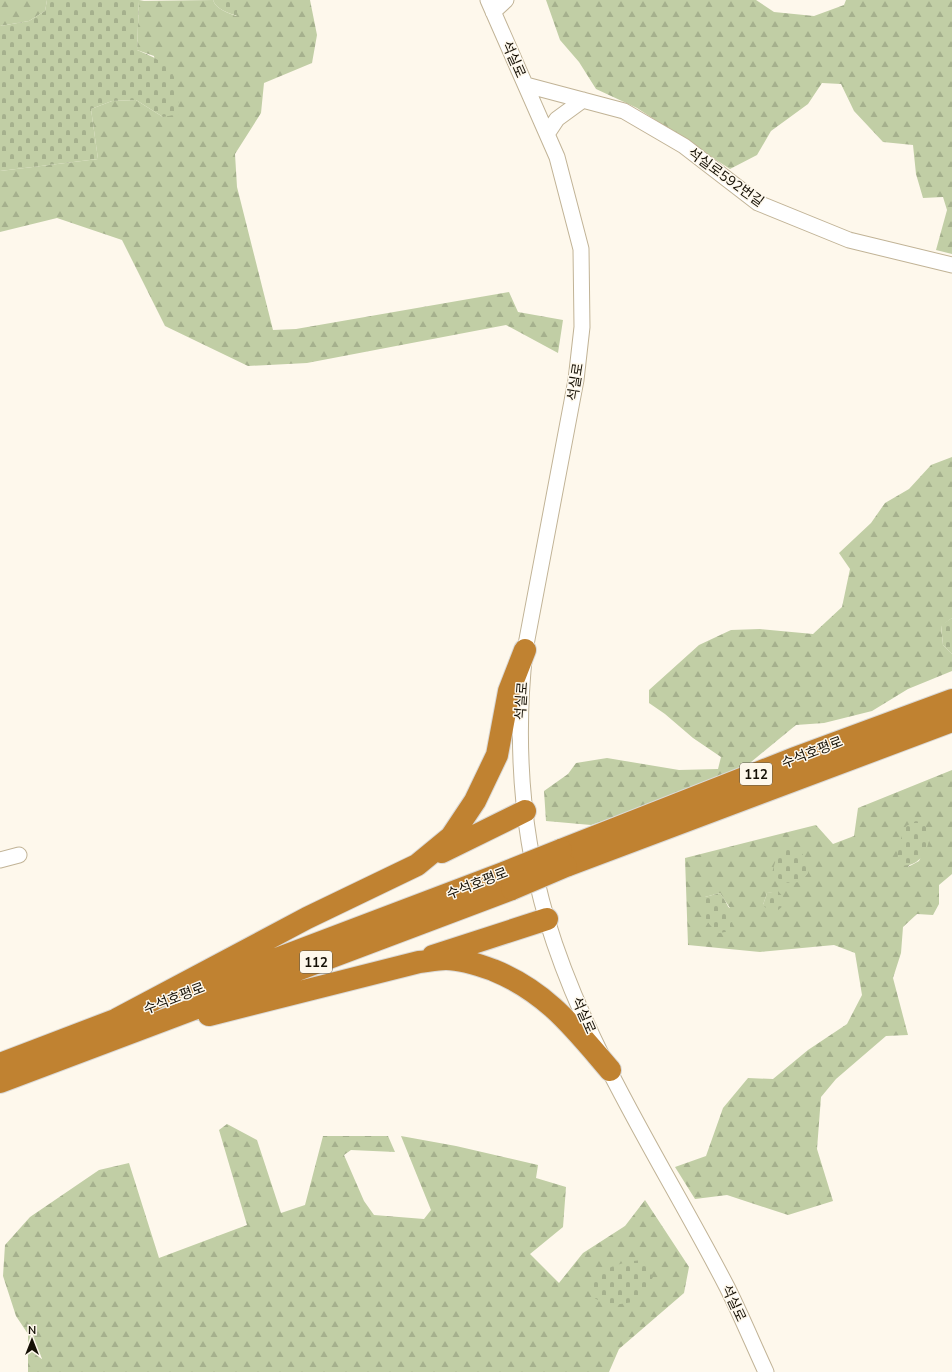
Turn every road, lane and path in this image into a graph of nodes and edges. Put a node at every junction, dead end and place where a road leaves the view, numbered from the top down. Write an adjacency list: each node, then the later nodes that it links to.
1 (506, 0): 2 (street)
2 (490, 6): 3 (street, 석실로)
3 (526, 86): 4 (street, 석실로592번길); 5 (street, 석실로)
4 (583, 100): 5 (street); 6 (street, 석실로592번길)
5 (547, 134): 7 (street, 석실로)
6 (952, 265)
7 (525, 650): 10 (street, 석실로); 14 (highway)
8 (952, 700): 12 (highway, 수석호평로 / 112)
9 (952, 721): 12 (highway, 수석호평로 / 112)
10 (525, 811): 14 (highway); 15 (street, 석실로)
11 (19, 855): 13 (street)
12 (563, 858): 17 (highway, 수석호평로 / 112, bridge)
13 (0, 860)
14 (417, 865): 17 (highway)
15 (547, 920): 16 (highway); 19 (street, 석실로)
16 (419, 962): 17 (highway); 19 (highway)
17 (119, 1028): 18 (highway, 수석호평로 / 112); 20 (highway, 수석호평로 / 112)
18 (0, 1064)
19 (610, 1070): 21 (street, 석실로)
20 (0, 1082)
21 (766, 1372)

